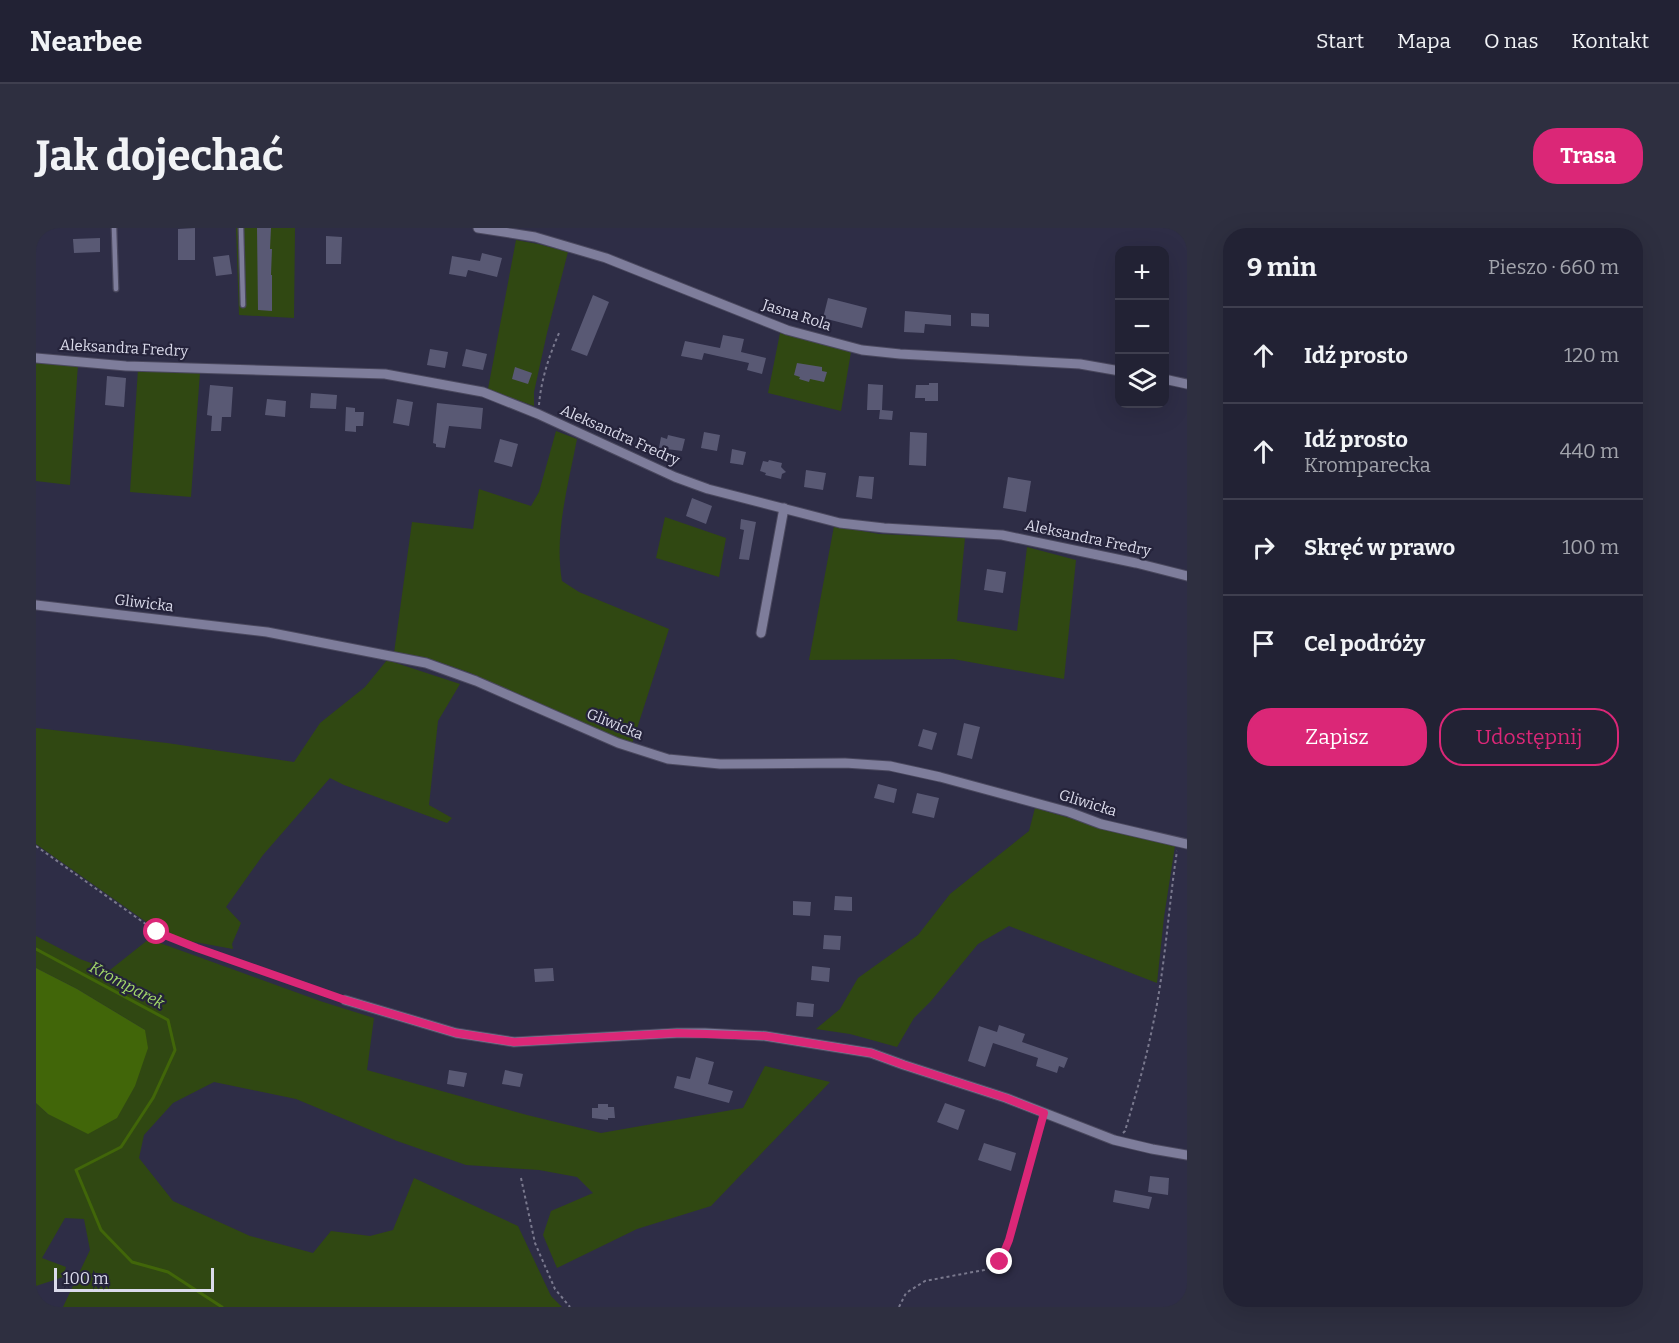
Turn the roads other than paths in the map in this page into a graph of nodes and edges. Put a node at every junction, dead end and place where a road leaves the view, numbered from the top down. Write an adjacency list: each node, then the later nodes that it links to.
1 (114, 228): 4 (lane)
2 (241, 228): 5 (lane)
3 (478, 228): 7 (street, Jasna Rola)
4 (116, 289)
5 (243, 305)
6 (36, 358): 10 (street, Aleksandra Fredry)
7 (1115, 370)
8 (1169, 380): 9 (street)
9 (1187, 384)
10 (784, 508): 11 (street, Aleksandra Fredry); 13 (street)
11 (1187, 576)
12 (36, 605): 14 (street, Gliwicka)
13 (761, 633)
14 (1185, 844)
15 (345, 1000): 16 (street)
16 (1187, 1155)

